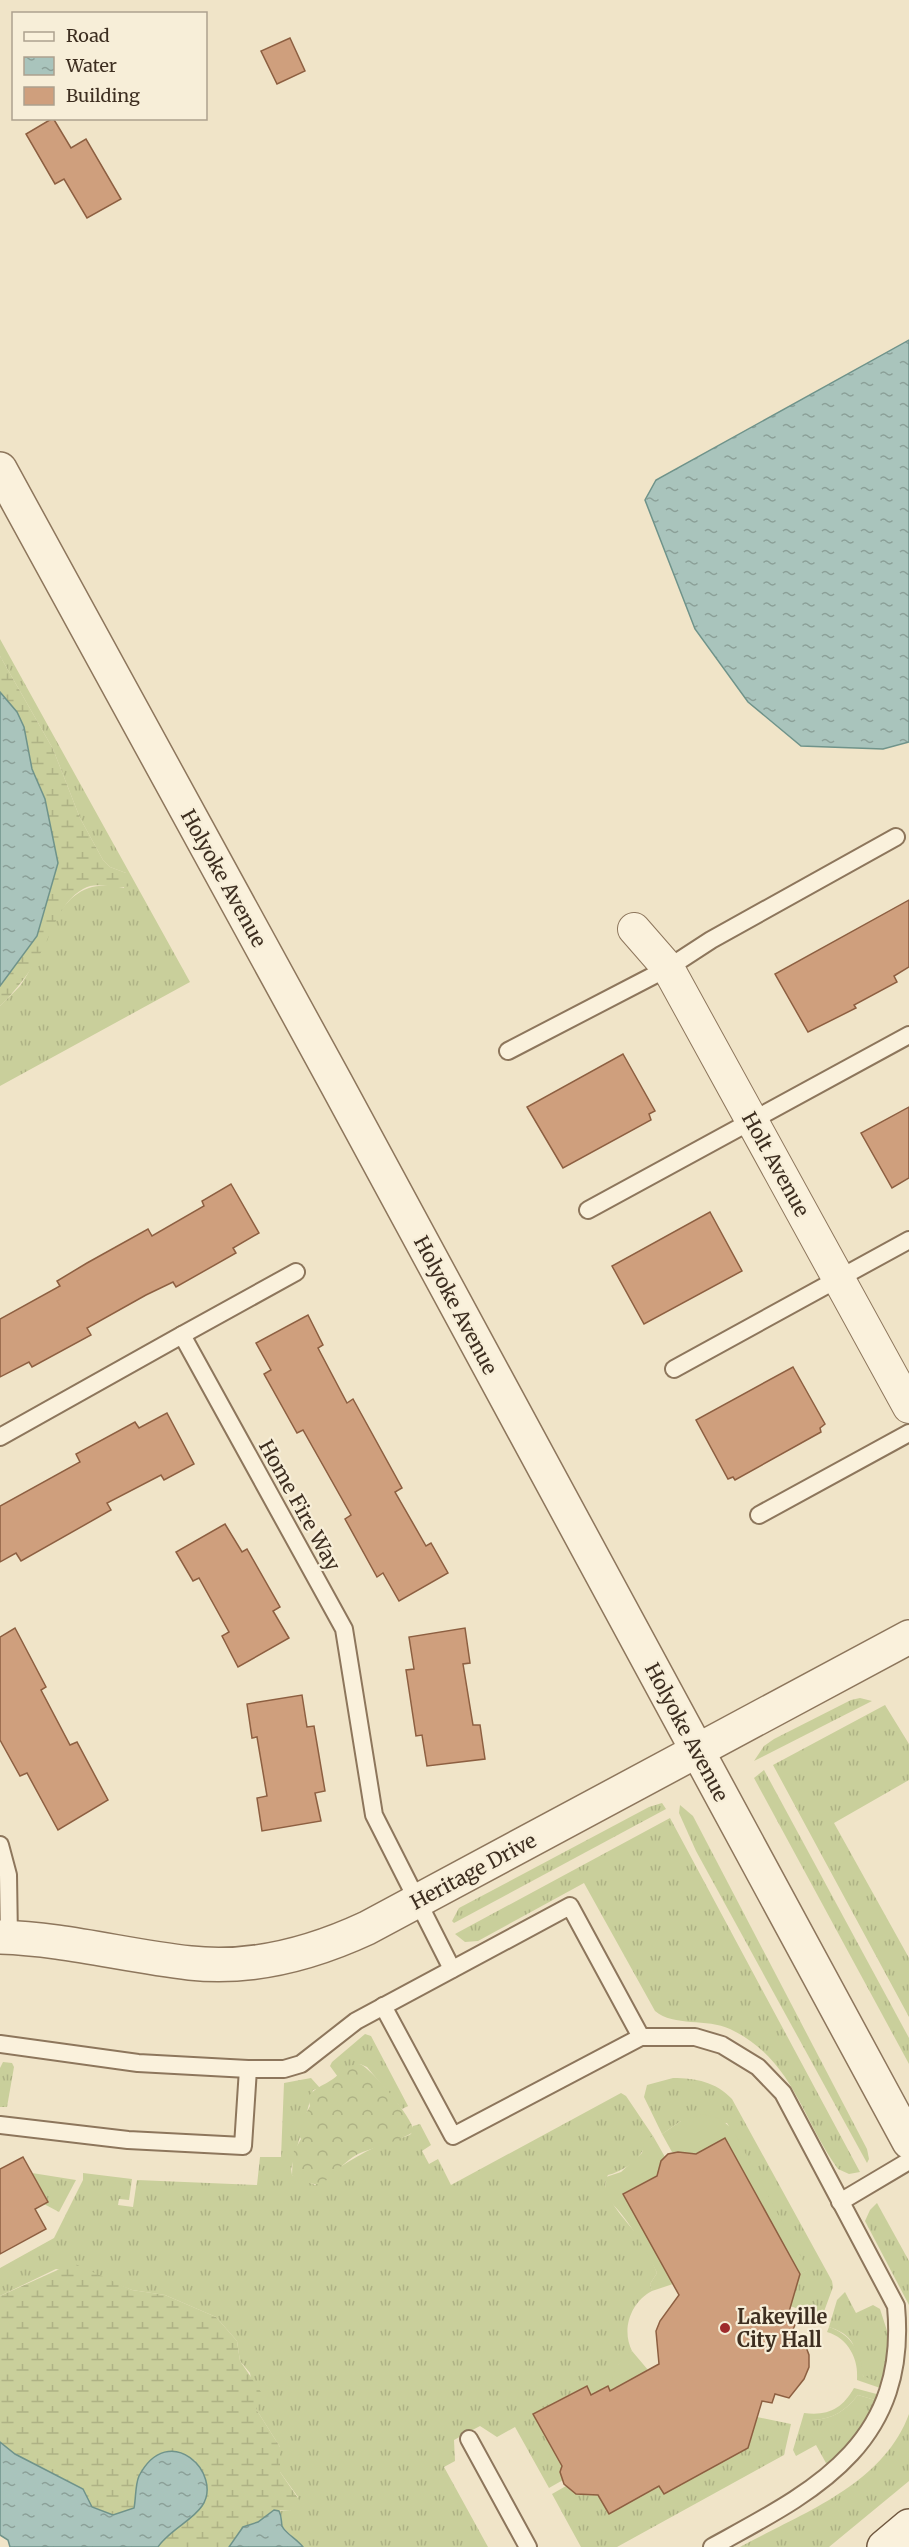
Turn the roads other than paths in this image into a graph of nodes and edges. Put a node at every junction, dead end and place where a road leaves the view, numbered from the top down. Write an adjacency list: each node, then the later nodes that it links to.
1 (4, 486): 19 (street, Holyoke Avenue)
2 (896, 837): 4 (lane)
3 (634, 929): 4 (street, Holt Avenue)
4 (668, 968): 6 (lane); 7 (street, Holt Avenue)
5 (909, 1035): 7 (lane)
6 (508, 1051)
7 (753, 1122): 8 (lane); 11 (street, Holt Avenue)
8 (588, 1210)
9 (909, 1240): 11 (lane)
10 (296, 1272): 12 (lane)
11 (839, 1278): 13 (lane); 14 (street, Holt Avenue)
12 (183, 1335): 16 (lane); 21 (lane, Home Fire Way)
13 (674, 1370)
14 (909, 1407)
15 (909, 1433): 17 (lane)
16 (0, 1437)
17 (759, 1515)
18 (909, 1637): 19 (street, Heritage Drive)
19 (697, 1750): 21 (street, Heritage Drive); 29 (street, Holyoke Avenue)
20 (0, 1845): 22 (lane)
21 (416, 1901): 22 (street, Heritage Drive); 23 (lane, Home Fire Way)
22 (5, 1937)
23 (452, 1969): 24 (lane); 25 (lane)
24 (383, 2006): 25 (lane); 27 (lane)
25 (641, 2037): 31 (lane)
26 (0, 2044): 27 (lane)
27 (248, 2069): 28 (lane)
28 (0, 2125)
29 (909, 2142)
30 (909, 2161): 31 (lane)
31 (840, 2202): 35 (lane)
32 (469, 2439): 34 (lane)
33 (909, 2526): 36 (street)
34 (528, 2547)
35 (712, 2547)
36 (884, 2547)

